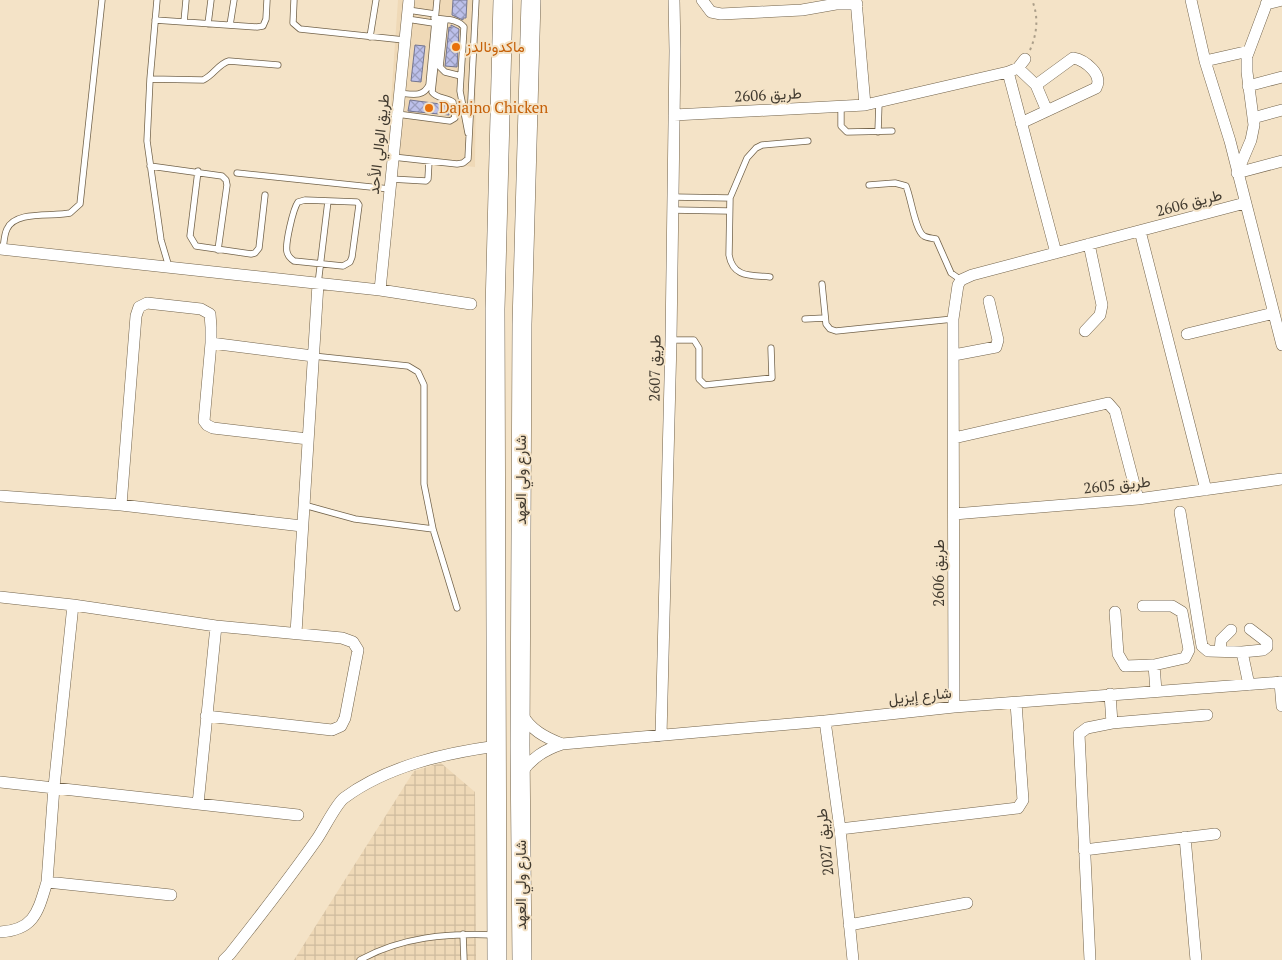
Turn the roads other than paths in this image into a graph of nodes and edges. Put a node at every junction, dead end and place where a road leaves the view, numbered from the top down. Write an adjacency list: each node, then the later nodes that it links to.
1 (102, 0): 71 (lane)
2 (157, 0): 22 (lane)
3 (186, 0): 23 (lane)
4 (211, 0): 24 (lane)
5 (234, 0): 25 (lane)
6 (267, 0): 25 (lane)
7 (294, 0): 26 (lane)
8 (376, 0): 26 (lane)
9 (437, 0): 21 (lane)
10 (476, 0): 50 (lane)
11 (503, 0): 132 (main road, شارع ولي العهد)
12 (522, 0): 51 (main road)
13 (531, 0): 51 (main road, شارع ولي العهد)
14 (674, 0): 44 (street, طريق 2607)
15 (702, 0): 18 (street)
16 (1191, 0): 29 (street)
17 (1282, 0): 19 (street)
18 (857, 2): 39 (street)
19 (1267, 2): 28 (street)
20 (408, 10): 21 (lane); 21 (lane); 27 (street, طريق الوالي الأحد)
21 (437, 19): 32 (lane); 32 (lane); 37 (lane); 43 (lane)
22 (156, 20): 23 (lane); 34 (lane)
23 (184, 22): 24 (lane)
24 (208, 24): 25 (lane)
25 (230, 25)
26 (370, 37): 27 (lane)
27 (404, 40): 37 (street, طريق الوالي الأحد)
28 (1249, 51): 29 (street); 36 (street)
29 (1205, 62): 57 (street)
30 (278, 65): 34 (lane)
31 (1017, 66): 35 (street); 38 (street, طريق 2606); 46 (street)
32 (461, 76): 50 (lane)
33 (1282, 77): 36 (street)
34 (150, 79): 55 (lane)
35 (1036, 85): 42 (street); 42 (street)
36 (1248, 86): 45 (street)
37 (399, 93): 43 (street, طريق الوالي الأحد)
38 (879, 102): 39 (street, طريق 2606); 48 (lane)
39 (865, 105): 40 (street, طريق 2606)
40 (841, 106): 44 (street, طريق 2606); 48 (lane)
41 (1282, 110): 45 (street)
42 (1047, 112): 46 (street)
43 (397, 114): 52 (street, طريق الوالي الأحد)
44 (674, 115): 62 (street, طريق 2607)
45 (1253, 118): 57 (street)
46 (1021, 124): 72 (street)
47 (892, 131): 48 (lane)
48 (878, 132)
49 (808, 141): 63 (lane)
50 (470, 142): 53 (lane)
51 (526, 144): 125 (main road, شارع ولي العهد)
52 (394, 157): 53 (lane); 59 (street, طريق الوالي الأحد)
53 (430, 161): 59 (lane)
54 (1282, 161): 57 (street)
55 (150, 166): 56 (lane); 74 (lane)
56 (198, 171): 70 (lane); 70 (lane)
57 (1237, 173): 65 (street)
58 (237, 174): 59 (lane)
59 (391, 184): 79 (street, طريق الوالي الأحد)
60 (869, 185): 76 (lane)
61 (265, 195): 70 (lane)
62 (672, 197): 63 (lane); 66 (street, طريق 2607)
63 (730, 198): 67 (lane)
64 (328, 200): 73 (lane); 73 (lane); 73 (lane)
65 (1246, 203): 68 (street, طريق 2606); 82 (street)
66 (672, 210): 67 (lane); 88 (street, طريق 2607)
67 (729, 211): 75 (lane)
68 (1140, 231): 69 (street, طريق 2606); 97 (street, طريق 2606)
69 (1089, 244): 72 (street, طريق 2606); 86 (street)
70 (218, 250)
71 (1, 251): 74 (street)
72 (1056, 253): 76 (street, طريق 2606)
73 (319, 264): 77 (lane)
74 (169, 267): 77 (street)
75 (770, 277)
76 (961, 280): 85 (street, طريق 2606)
77 (318, 284): 79 (street); 93 (street)
78 (822, 284): 83 (lane)
79 (380, 290): 81 (street)
80 (989, 301): 92 (street)
81 (471, 304)
82 (1274, 314): 87 (street); 90 (street)
83 (825, 318): 84 (lane); 85 (lane)
84 (805, 319)
85 (953, 319): 92 (street, طريق 2606)
86 (1085, 331)
87 (1188, 334)
88 (671, 340): 91 (lane); 130 (street, طريق 2607)
89 (211, 343): 93 (street); 95 (street); 100 (street)
90 (1282, 345)
91 (771, 348)
92 (954, 355): 94 (street, طريق 2606)
93 (313, 356): 95 (street); 105 (lane)
94 (954, 438): 99 (street); 103 (street, طريق 2606)
95 (308, 439): 101 (street)
96 (1282, 479): 97 (street, طريق 2605)
97 (1206, 490): 99 (street, طريق 2605)
98 (0, 496): 100 (street)
99 (1138, 499): 103 (street, طريق 2605)
100 (120, 505): 104 (street)
101 (304, 505): 104 (street); 105 (lane)
102 (1180, 512): 115 (street)
103 (954, 514): 124 (street, طريق 2606)
104 (302, 526): 114 (street)
105 (433, 529): 109 (lane)
106 (0, 597): 107 (street)
107 (73, 605): 111 (street); 136 (street)
108 (1143, 606): 117 (street)
109 (456, 608)
110 (1115, 612): 117 (street)
111 (216, 626): 114 (street); 127 (street)
112 (1250, 629): 116 (street)
113 (1230, 630): 115 (street)
114 (296, 633): 127 (street)
115 (1220, 651): 116 (street)
116 (1242, 652): 119 (street)
117 (1154, 665): 120 (street)
118 (1281, 682): 119 (street, شارع إيزيل); 123 (street)
119 (1249, 685): 120 (street, شارع إيزيل)
120 (1156, 691): 121 (street, شارع إيزيل)
121 (1110, 694): 122 (street, شارع إيزيل); 129 (street)
122 (1016, 703): 124 (street, شارع إيزيل); 139 (street)
123 (1282, 706)
124 (954, 707): 128 (street, شارع إيزيل)
125 (521, 713): 131 (street); 133 (main road, شارع ولي العهد)
126 (1207, 715): 129 (street)
127 (206, 716): 137 (street)
128 (826, 721): 130 (street, شارع إيزيل); 139 (street, طريق 2027)
129 (1112, 723): 142 (street)
130 (662, 736): 131 (street, شارع إيزيل)
131 (562, 744): 134 (street, شارع إيزيل)
132 (497, 746): 133 (main road); 149 (main road, شارع ولي العهد); 150 (street)
133 (520, 746): 134 (main road, شارع ولي العهد)
134 (521, 773): 154 (main road, شارع ولي العهد)
135 (0, 782): 136 (street)
136 (54, 788): 137 (street); 143 (street)
137 (198, 804): 138 (street)
138 (298, 815)
139 (840, 829): 146 (street, طريق 2027)
140 (1215, 834): 141 (street)
141 (1185, 837): 142 (street); 157 (street)
142 (1084, 850): 156 (street)
143 (47, 882): 144 (street); 147 (street)
144 (171, 896)
145 (967, 903): 146 (street)
146 (849, 925): 155 (street, طريق 2027)
147 (0, 932)
148 (463, 934): 149 (lane); 151 (lane); 152 (lane)
149 (497, 935): 153 (main road, شارع ولي العهد)
150 (224, 960)
151 (360, 960)
152 (464, 960)
153 (497, 960)
154 (522, 960)
155 (853, 960)
156 (1090, 960)
157 (1196, 960)

